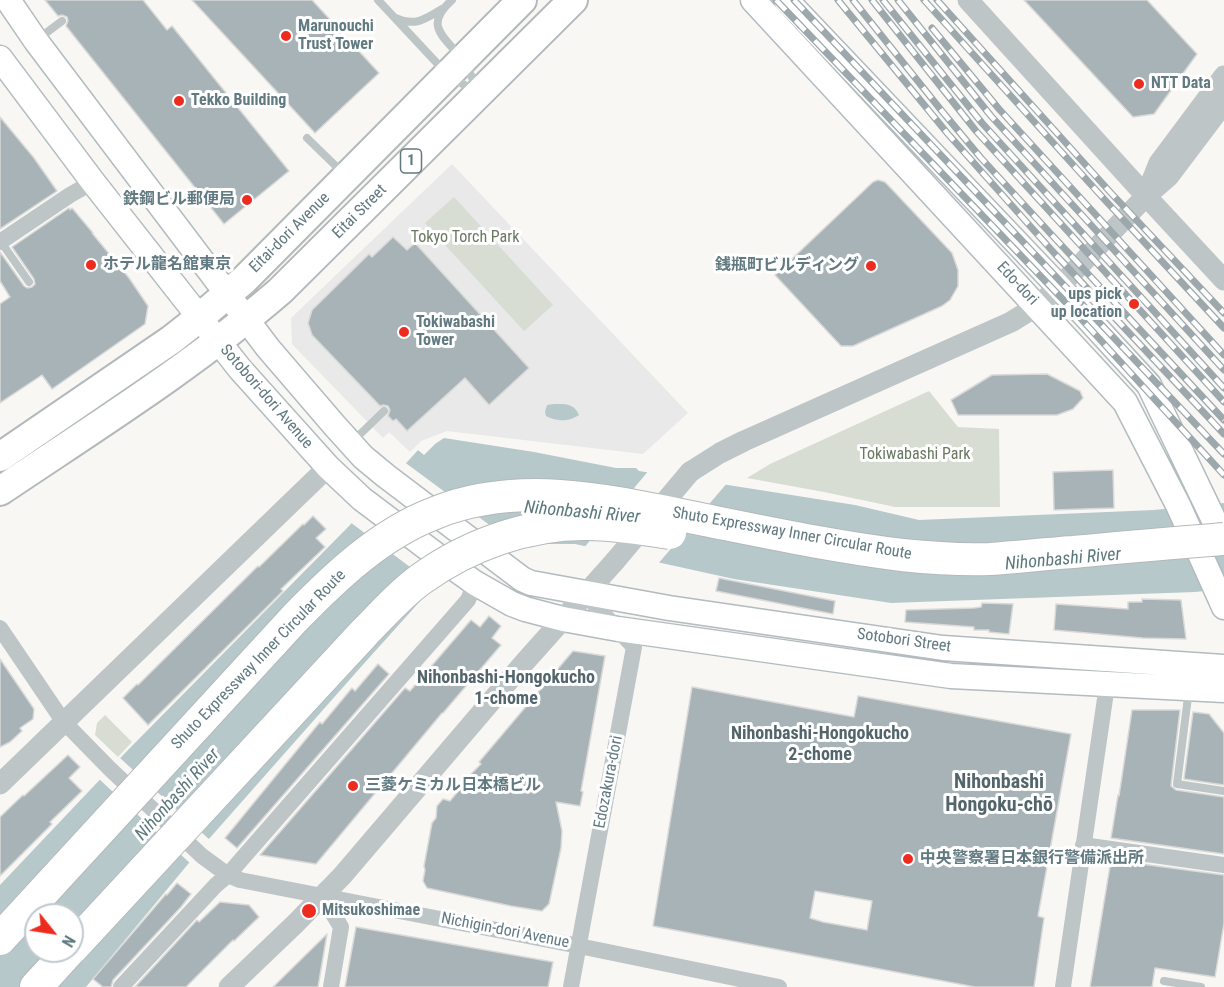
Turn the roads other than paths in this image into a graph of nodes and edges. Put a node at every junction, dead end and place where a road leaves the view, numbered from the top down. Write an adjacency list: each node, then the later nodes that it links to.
1 (8, 0): 12 (main road, Sotobori-dori Avenue)
2 (378, 0): 10 (lane)
3 (452, 0): 9 (lane)
4 (522, 0): 14 (highway, 1)
5 (573, 0): 16 (highway, Eitai Street / 1)
6 (753, 0): 27 (main road, Edo-dori)
7 (786, 0): 25 (main road, Edo-dori)
8 (968, 0): 21 (street)
9 (444, 7): 10 (lane); 14 (lane)
10 (393, 16): 14 (lane)
11 (62, 21): 12 (lane)
12 (36, 41): 26 (main road, Sotobori-dori Avenue)
13 (1, 60): 20 (main road, Sotobori-dori Avenue)
14 (456, 68): 16 (lane); 16 (lane); 19 (highway, Eitai-dori Avenue / 1)
15 (1224, 76): 21 (street)
16 (479, 93): 29 (highway, Eitai Street / 1)
17 (1224, 103): 21 (street)
18 (307, 138): 19 (lane)
19 (347, 176): 26 (highway, Eitai-dori Avenue / 1)
20 (93, 182): 22 (street); 28 (main road, Sotobori-dori Avenue)
21 (1146, 196): 23 (street); 25 (street)
22 (0, 242): 24 (lane)
23 (1224, 279)
24 (29, 282)
25 (1059, 287): 27 (street); 36 (main road, Edo-dori)
26 (227, 294): 28 (highway, Eitai-dori Avenue / 1); 29 (main road, Sotobori-dori Avenue)
27 (1037, 306): 39 (street, bridge); 40 (main road, Edo-dori)
28 (199, 318): 30 (main road, Sotobori-dori Avenue); 33 (highway, Eitai-dori Avenue / 1)
29 (246, 320): 30 (highway, 1); 32 (main road, Sotobori-dori Avenue)
30 (218, 342): 34 (main road, Sotobori-dori Avenue); 35 (highway, 1)
31 (384, 411): 32 (lane)
32 (351, 443): 39 (main road, Sotobori-dori Avenue, bridge)
33 (0, 457)
34 (328, 467): 38 (main road, Sotobori-dori Avenue, bridge); 48 (street)
35 (0, 491)
36 (1224, 540): 56 (highway, Shuto Expressway Inner Circular Route, bridge)
37 (1224, 560): 55 (highway, Shuto Expressway Inner Circular Route, bridge)
38 (475, 583): 41 (main road, Sotobori-dori Avenue); 53 (street)
39 (585, 594): 41 (street); 43 (street, Edozakura-dori); 44 (main road, Sotobori Street)
40 (1221, 601)
41 (563, 619): 43 (main road, Sotobori-dori Avenue); 54 (street)
42 (0, 628): 48 (street, Nichigin-dori Avenue)
43 (618, 629): 45 (main road, Sotobori Street); 57 (street, Edozakura-dori)
44 (1224, 667)
45 (1107, 685): 46 (main road, Sotobori Street); 51 (street)
46 (1190, 689): 47 (main road, Sotobori Street); 50 (lane)
47 (1224, 690)
48 (63, 721): 49 (street); 53 (street, Nichigin-dori Avenue, bridge)
49 (1, 782)
50 (1224, 791)
51 (1083, 845): 52 (street); 68 (street)
52 (1224, 865)
53 (228, 875): 54 (street, Nichigin-dori Avenue); 63 (street)
54 (322, 896): 57 (street, Nichigin-dori Avenue); 64 (street); 65 (street)
55 (84, 935)
56 (0, 939)
57 (579, 946): 59 (street, Nichigin-dori Avenue); 66 (street, Edozakura-dori)
58 (58, 963): 62 (highway, Shuto Expressway Inner Circular Route)
59 (722, 981): 61 (street, Nichigin-dori Avenue)
60 (1164, 981): 69 (lane)
61 (742, 983): 67 (street, Nichigin-dori Avenue)
62 (36, 987)
63 (121, 987)
64 (229, 987)
65 (331, 987)
66 (571, 987)
67 (779, 987)
68 (1063, 987)
69 (1201, 987)

